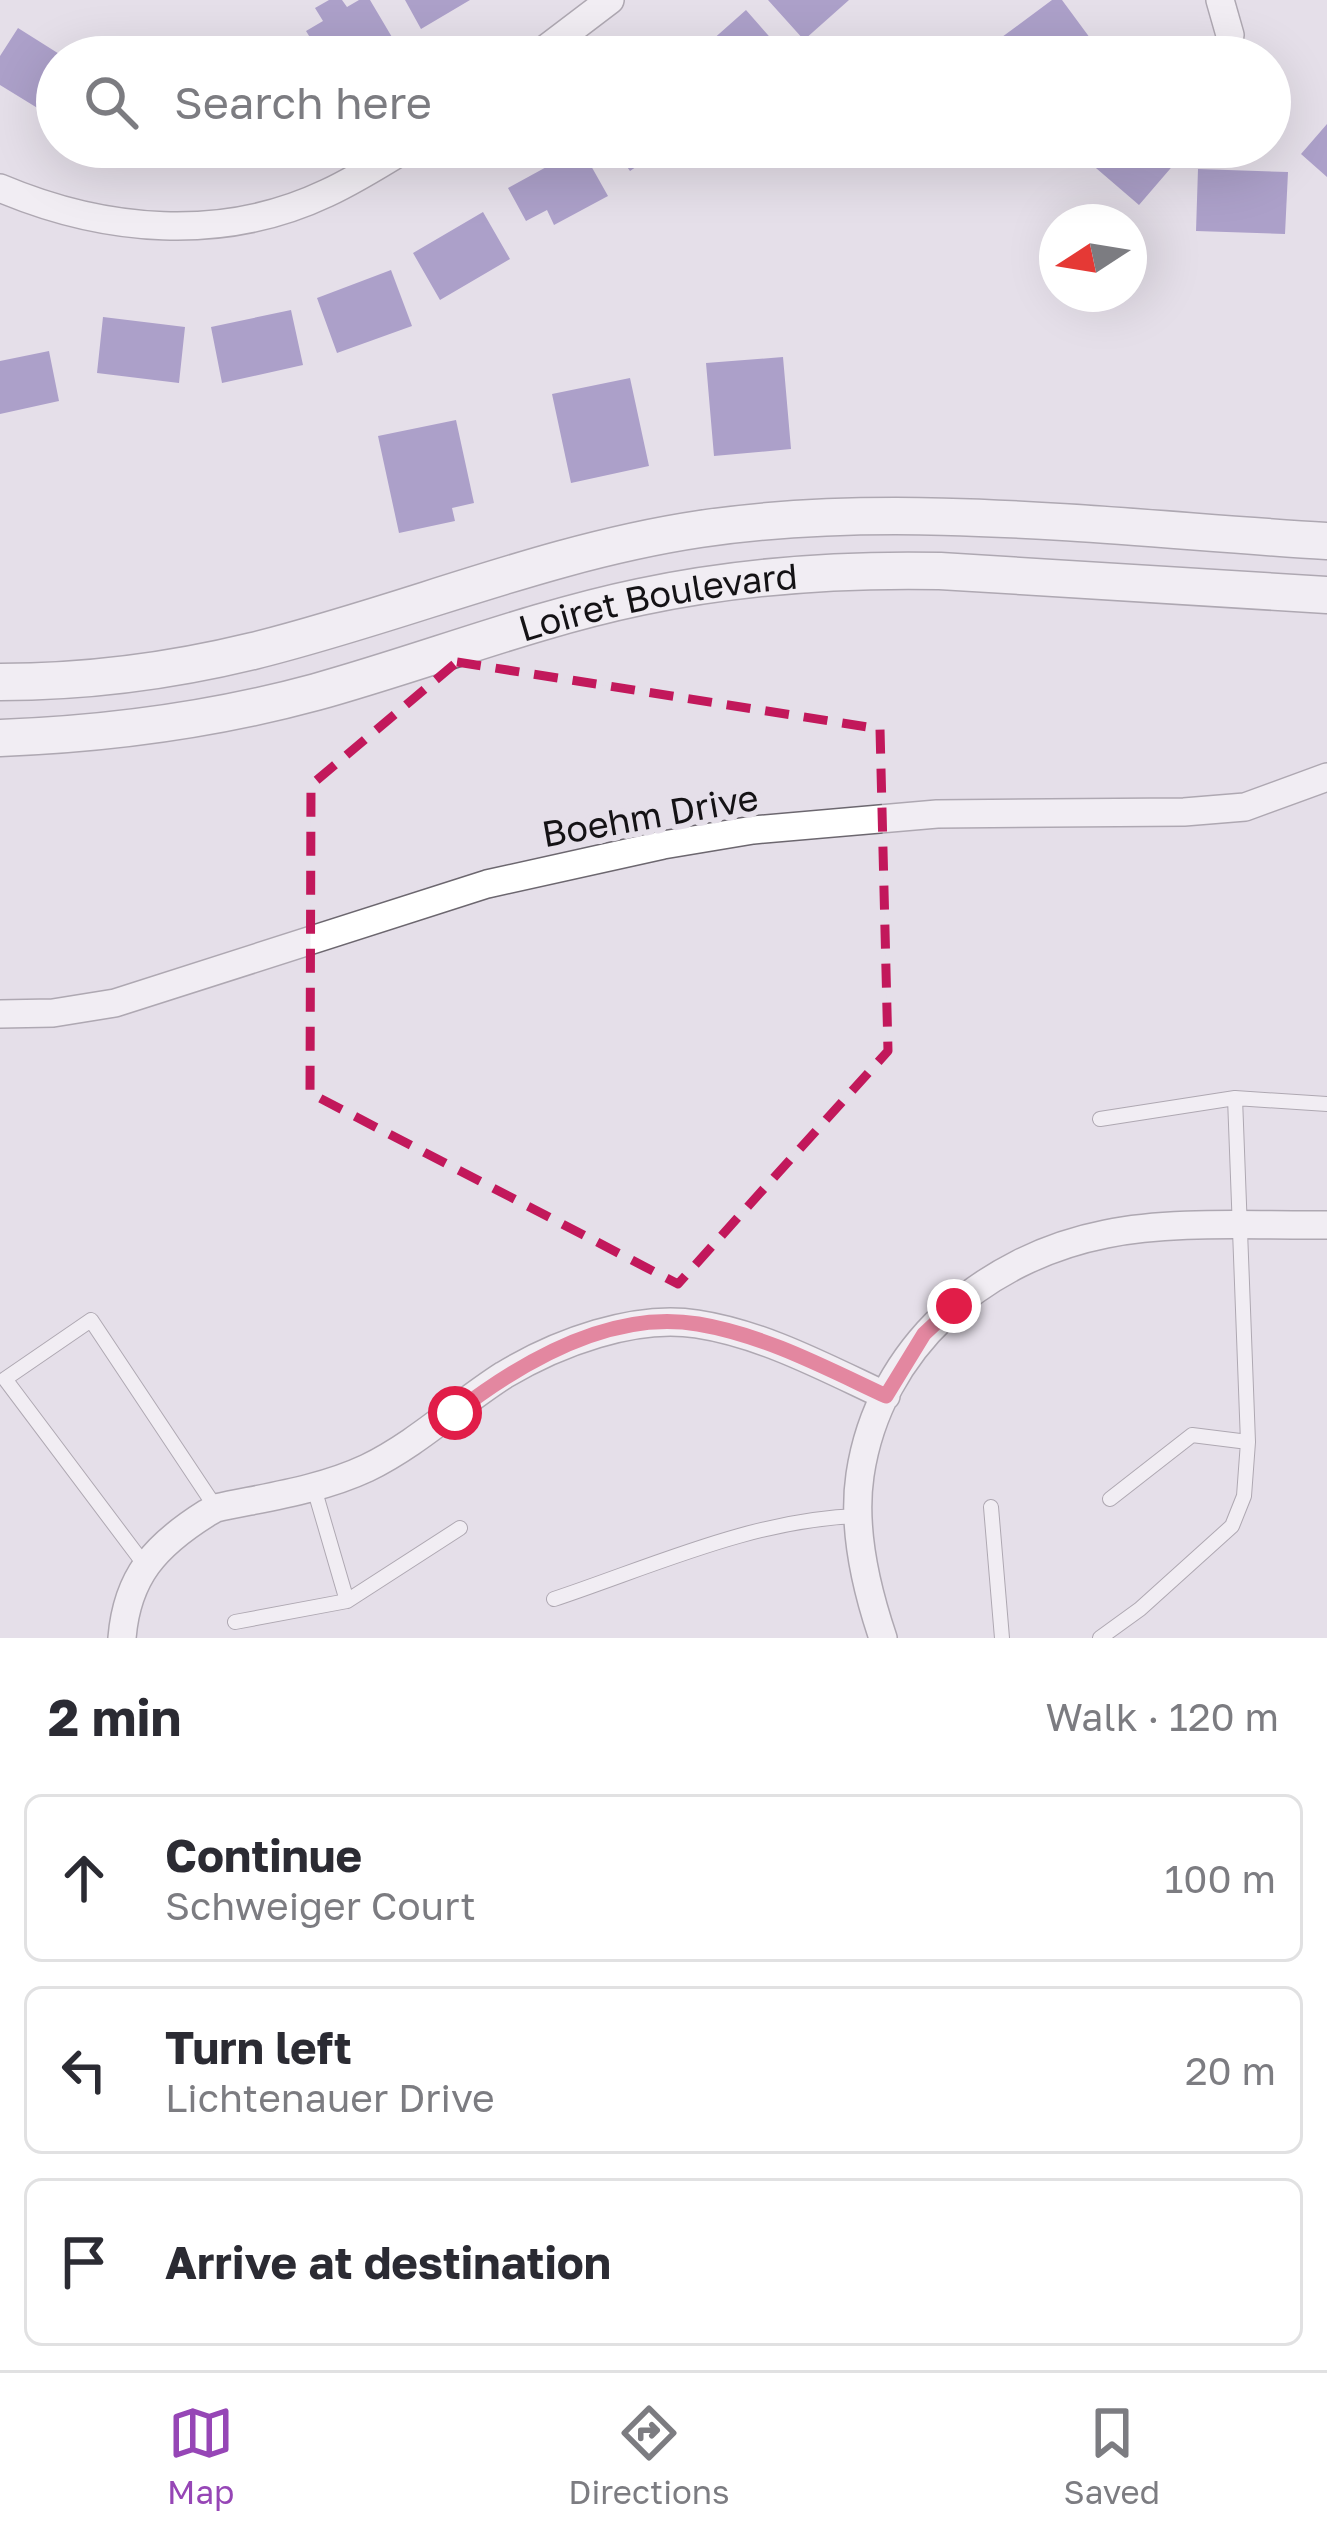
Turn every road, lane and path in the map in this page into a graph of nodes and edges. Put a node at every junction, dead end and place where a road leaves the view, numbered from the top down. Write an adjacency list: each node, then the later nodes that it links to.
1 (610, 0): 4 (street)
2 (1220, 0): 3 (street)
3 (1230, 35)
4 (563, 36)
5 (372, 168): 6 (street)
6 (0, 188)
7 (1327, 541): 8 (street, Loiret Boulevard)
8 (540, 565): 10 (street); 11 (street, Loiret Boulevard)
9 (1327, 595): 10 (street, Loiret Boulevard)
10 (554, 619): 12 (street, Loiret Boulevard)
11 (0, 682)
12 (0, 738)
13 (1327, 777): 14 (street, Boehm Drive)
14 (0, 1014)
15 (1235, 1098): 16 (lane); 17 (lane); 19 (lane)
16 (1327, 1103)
17 (1100, 1119)
18 (1327, 1225): 19 (street)
19 (1241, 1227): 20 (street); 21 (lane)
20 (886, 1396): 22 (street); 26 (street)
21 (1248, 1442): 23 (lane); 35 (lane)
22 (314, 1488): 25 (street); 30 (lane)
23 (1110, 1499)
24 (991, 1507): 34 (lane)
25 (216, 1508): 28 (street); 28 (lane)
26 (859, 1516): 29 (lane); 33 (street)
27 (460, 1528): 30 (lane)
28 (144, 1564): 32 (street)
29 (554, 1599)
30 (347, 1600): 31 (lane)
31 (235, 1622)
32 (122, 1638)
33 (883, 1638)
34 (1002, 1638)
35 (1100, 1638)

